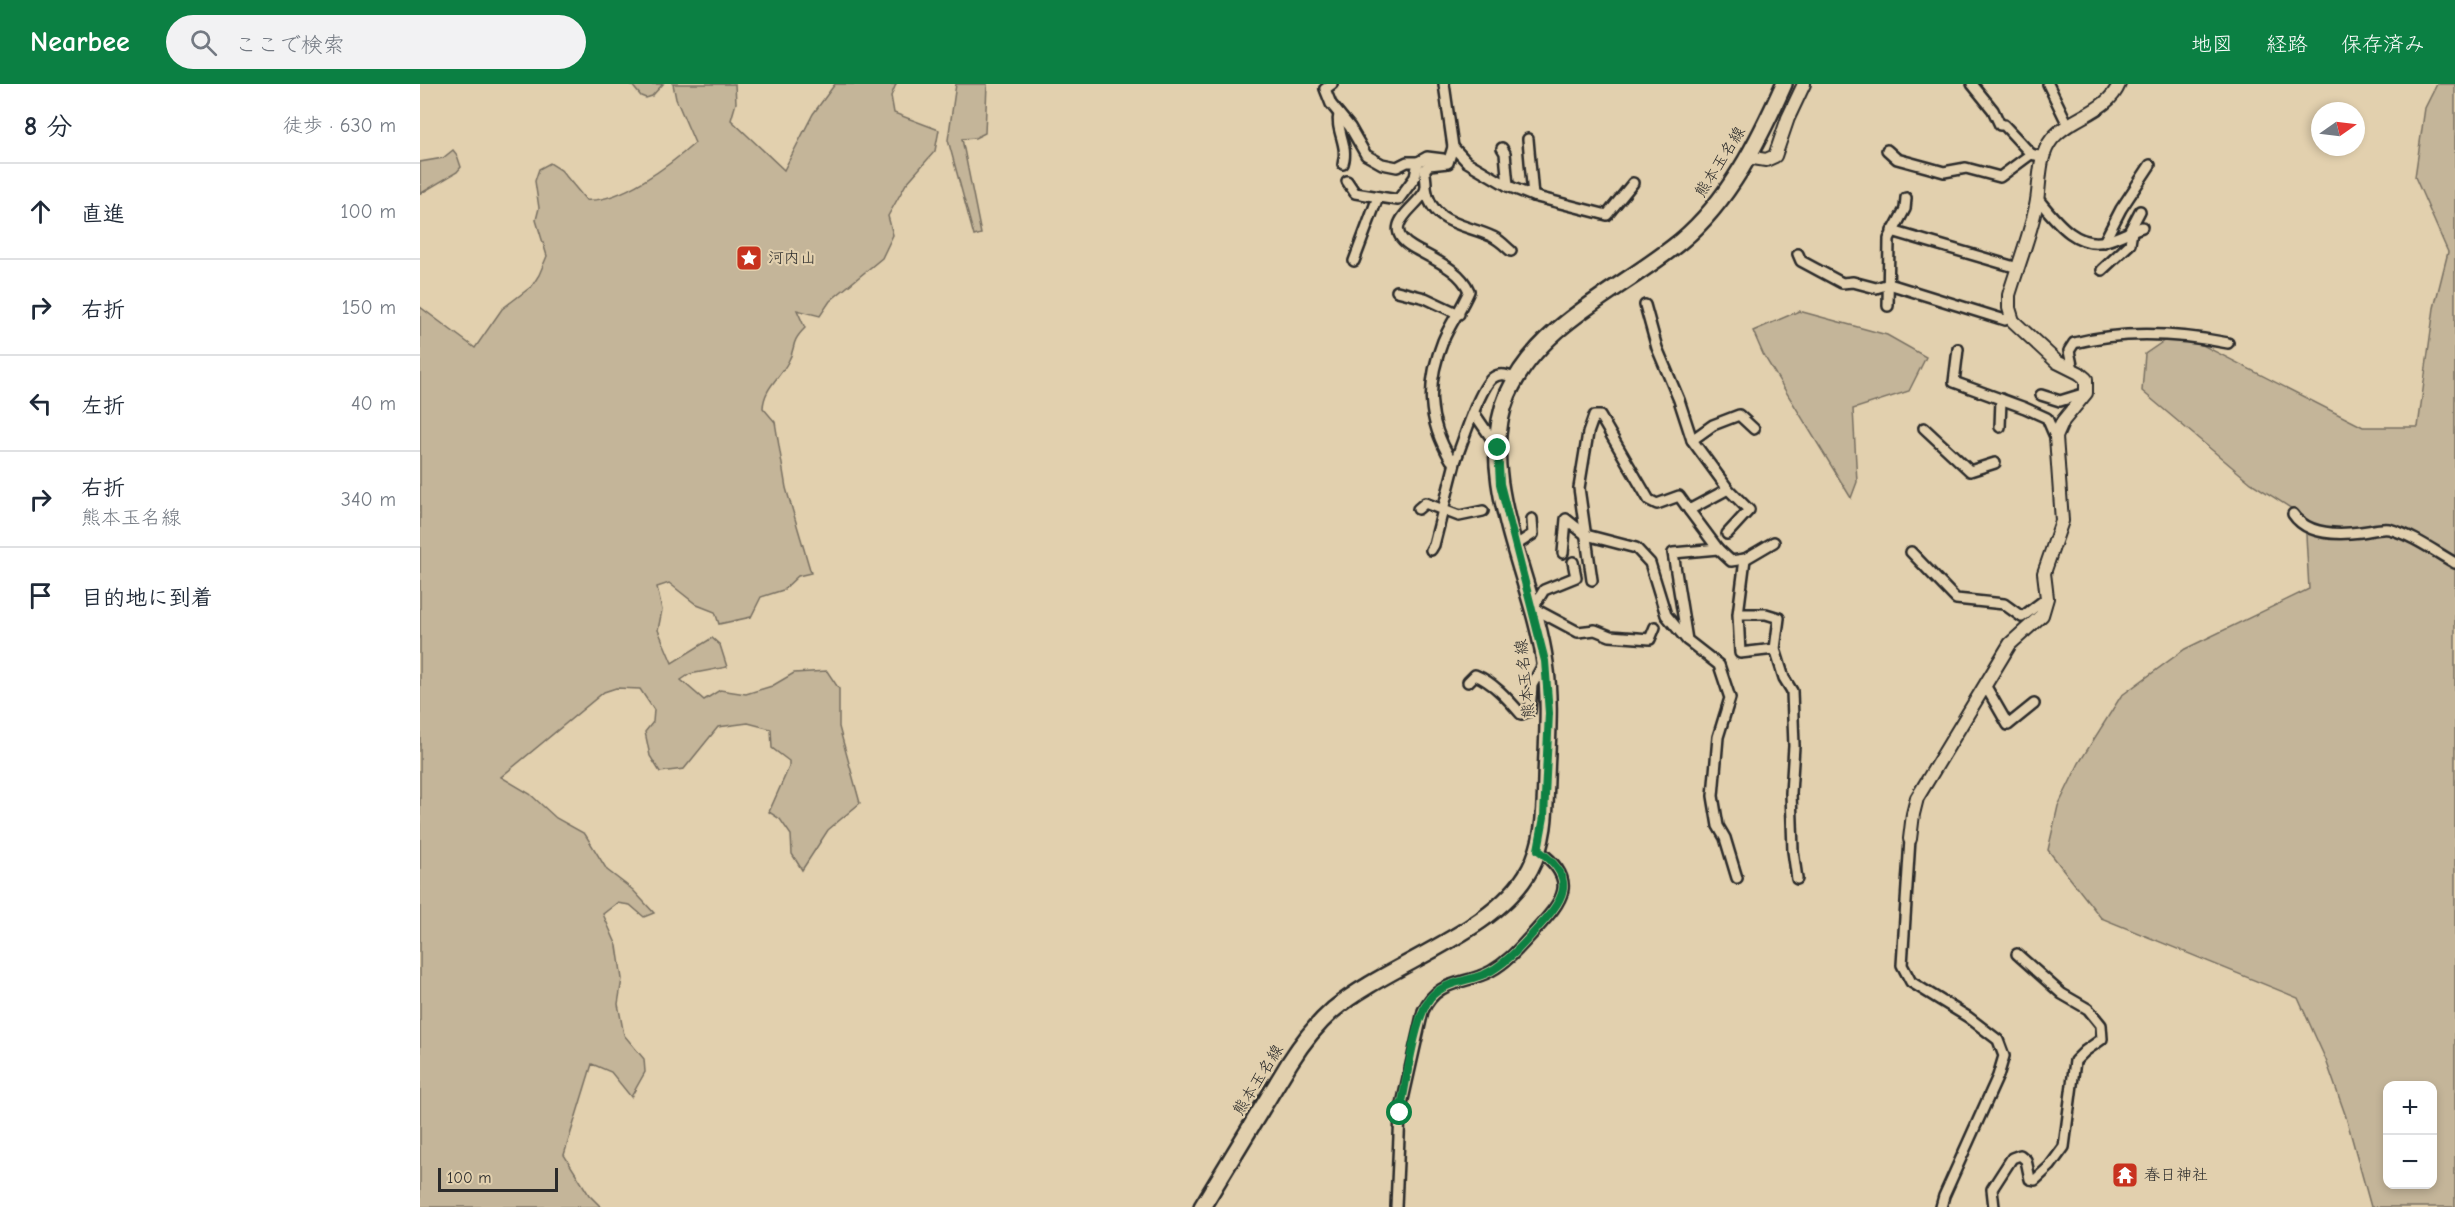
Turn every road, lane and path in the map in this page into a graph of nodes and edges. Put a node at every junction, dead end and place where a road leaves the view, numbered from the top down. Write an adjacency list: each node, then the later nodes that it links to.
1 (1332, 84): 8 (street)
2 (1444, 84): 11 (street)
3 (1784, 84): 15 (main road, 熊本玉名線)
4 (1804, 84): 15 (street)
5 (1972, 84): 14 (street)
6 (2048, 84): 9 (street)
7 (2119, 84): 9 (street)
8 (1339, 114): 17 (street); 18 (street)
9 (2068, 125): 14 (street)
10 (1528, 139): 24 (street)
11 (1453, 147): 16 (street); 22 (street)
12 (1502, 148): 22 (street)
13 (1887, 150): 14 (street)
14 (2037, 156): 27 (street)
15 (1747, 157): 47 (main road, 熊本玉名線)
16 (1449, 158): 17 (street); 23 (street)
17 (1418, 162): 25 (street)
18 (1343, 164)
19 (2150, 165): 32 (street)
20 (1347, 181): 25 (street)
21 (1633, 183): 24 (street)
22 (1508, 186): 24 (street)
23 (1426, 188): 33 (street); 42 (street)
24 (1533, 196)
25 (1378, 197): 35 (street)
26 (1906, 198): 30 (street)
27 (2037, 198): 32 (street); 36 (street)
28 (2140, 211): 31 (street)
29 (2142, 227): 31 (street)
30 (1892, 231): 36 (street); 38 (street)
31 (2131, 231): 32 (street); 37 (street)
32 (2104, 242)
33 (1511, 251)
34 (1798, 254): 38 (street)
35 (1354, 261)
36 (2018, 268): 43 (street)
37 (2102, 270)
38 (1889, 284): 41 (street); 43 (street)
39 (1397, 291): 42 (street)
40 (1645, 305): 56 (street)
41 (1888, 306)
42 (1459, 314): 58 (street)
43 (2011, 316): 46 (street)
44 (2228, 343): 46 (street)
45 (1958, 349): 50 (street)
46 (2073, 370): 48 (street)
47 (1516, 379): 51 (street); 57 (main road, 熊本玉名線)
48 (2086, 393): 49 (street); 55 (street)
49 (2041, 395)
50 (2001, 399): 53 (street); 55 (street)
51 (1474, 413): 57 (street); 58 (street)
52 (1924, 428): 59 (street)
53 (2000, 428)
54 (1754, 429): 56 (street)
55 (2056, 439): 79 (street)
56 (1692, 440): 60 (street)
57 (1498, 448): 70 (main road, 熊本玉名線)
58 (1456, 459): 62 (street)
59 (1995, 462)
60 (1728, 489): 63 (street); 67 (street)
61 (1418, 509): 62 (street)
62 (1444, 510): 64 (street); 72 (street)
63 (1689, 510): 68 (street); 71 (street)
64 (1483, 511)
65 (2293, 514): 77 (street)
66 (1532, 519): 70 (street)
67 (1727, 534)
68 (1586, 535): 74 (street); 78 (street); 83 (street)
69 (1774, 542): 75 (street)
70 (1516, 545): 80 (main road, 熊本玉名線)
71 (1718, 549): 75 (street); 83 (street)
72 (1431, 550)
73 (1911, 552): 79 (street)
74 (1563, 553)
75 (1745, 559): 81 (street)
76 (1572, 562): 80 (street)
77 (2455, 563)
78 (1592, 580)
79 (2047, 598): 87 (street)
80 (1533, 608): 82 (street); 85 (main road, 熊本玉名線)
81 (1738, 614): 84 (street); 84 (street)
82 (1655, 627)
83 (1688, 640): 91 (street)
84 (1775, 649): 92 (street)
85 (1545, 661): 86 (street); 90 (main road, 熊本玉名線)
86 (1468, 682)
87 (1985, 686): 88 (street); 89 (street)
88 (2034, 704)
89 (1910, 839): 96 (street)
90 (1538, 850): 94 (main road, 熊本玉名線); 95 (street)
91 (1737, 878)
92 (1797, 879)
93 (2017, 954): 97 (street)
94 (1202, 1207)
95 (1396, 1207)
96 (1941, 1207)
97 (1994, 1207)

